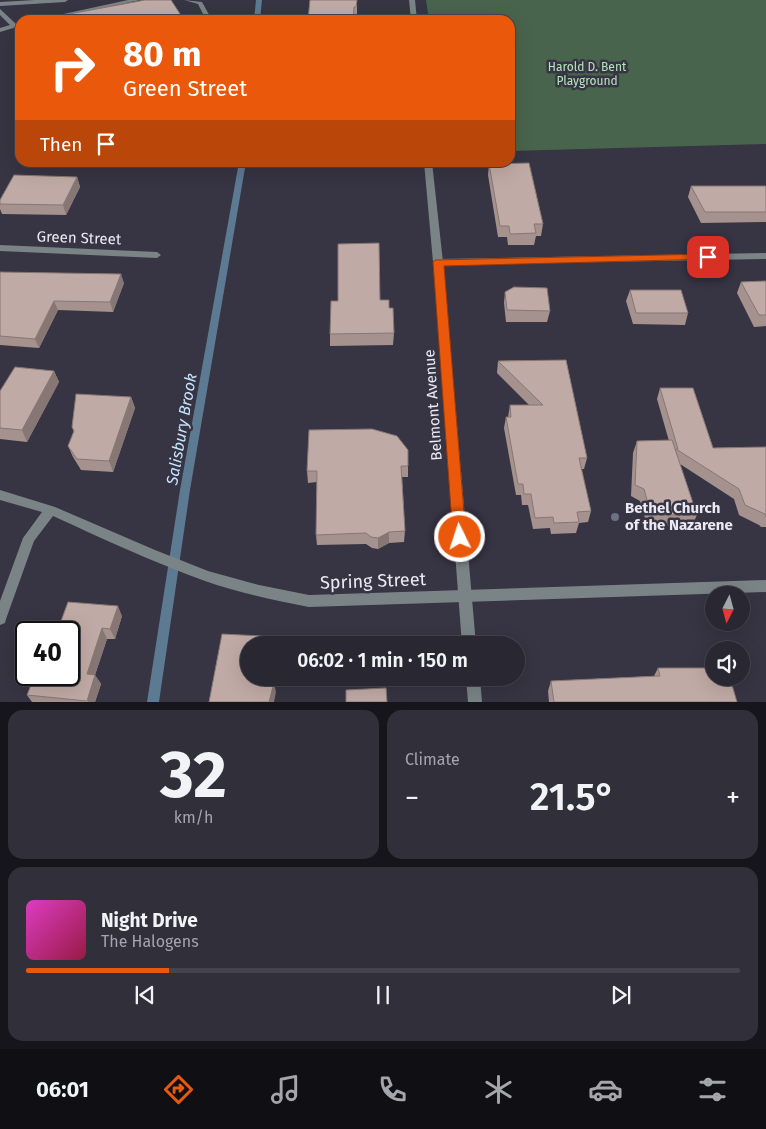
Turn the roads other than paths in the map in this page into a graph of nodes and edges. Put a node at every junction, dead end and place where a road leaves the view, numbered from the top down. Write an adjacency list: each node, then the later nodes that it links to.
1 (65, 0): 5 (street)
2 (137, 0): 7 (street)
3 (187, 0): 8 (street)
4 (412, 0): 9 (street)
5 (0, 4)
6 (0, 11): 10 (street)
7 (64, 15)
8 (206, 15)
9 (414, 15)
10 (15, 23)
11 (15, 26): 12 (street)
12 (0, 30)
13 (428, 167): 17 (street, Belmont Avenue)
14 (0, 248): 15 (street, Green Street)
15 (157, 255)
16 (766, 256): 17 (street)
17 (438, 262): 21 (street, Belmont Avenue)
18 (0, 495): 19 (street, Spring Street)
19 (51, 510): 21 (street, Spring Street); 22 (street)
20 (766, 586): 21 (street, Spring Street)
21 (464, 596): 23 (street, Belmont Avenue)
22 (0, 620)
23 (468, 636)
24 (473, 686): 25 (street)
25 (475, 702)

